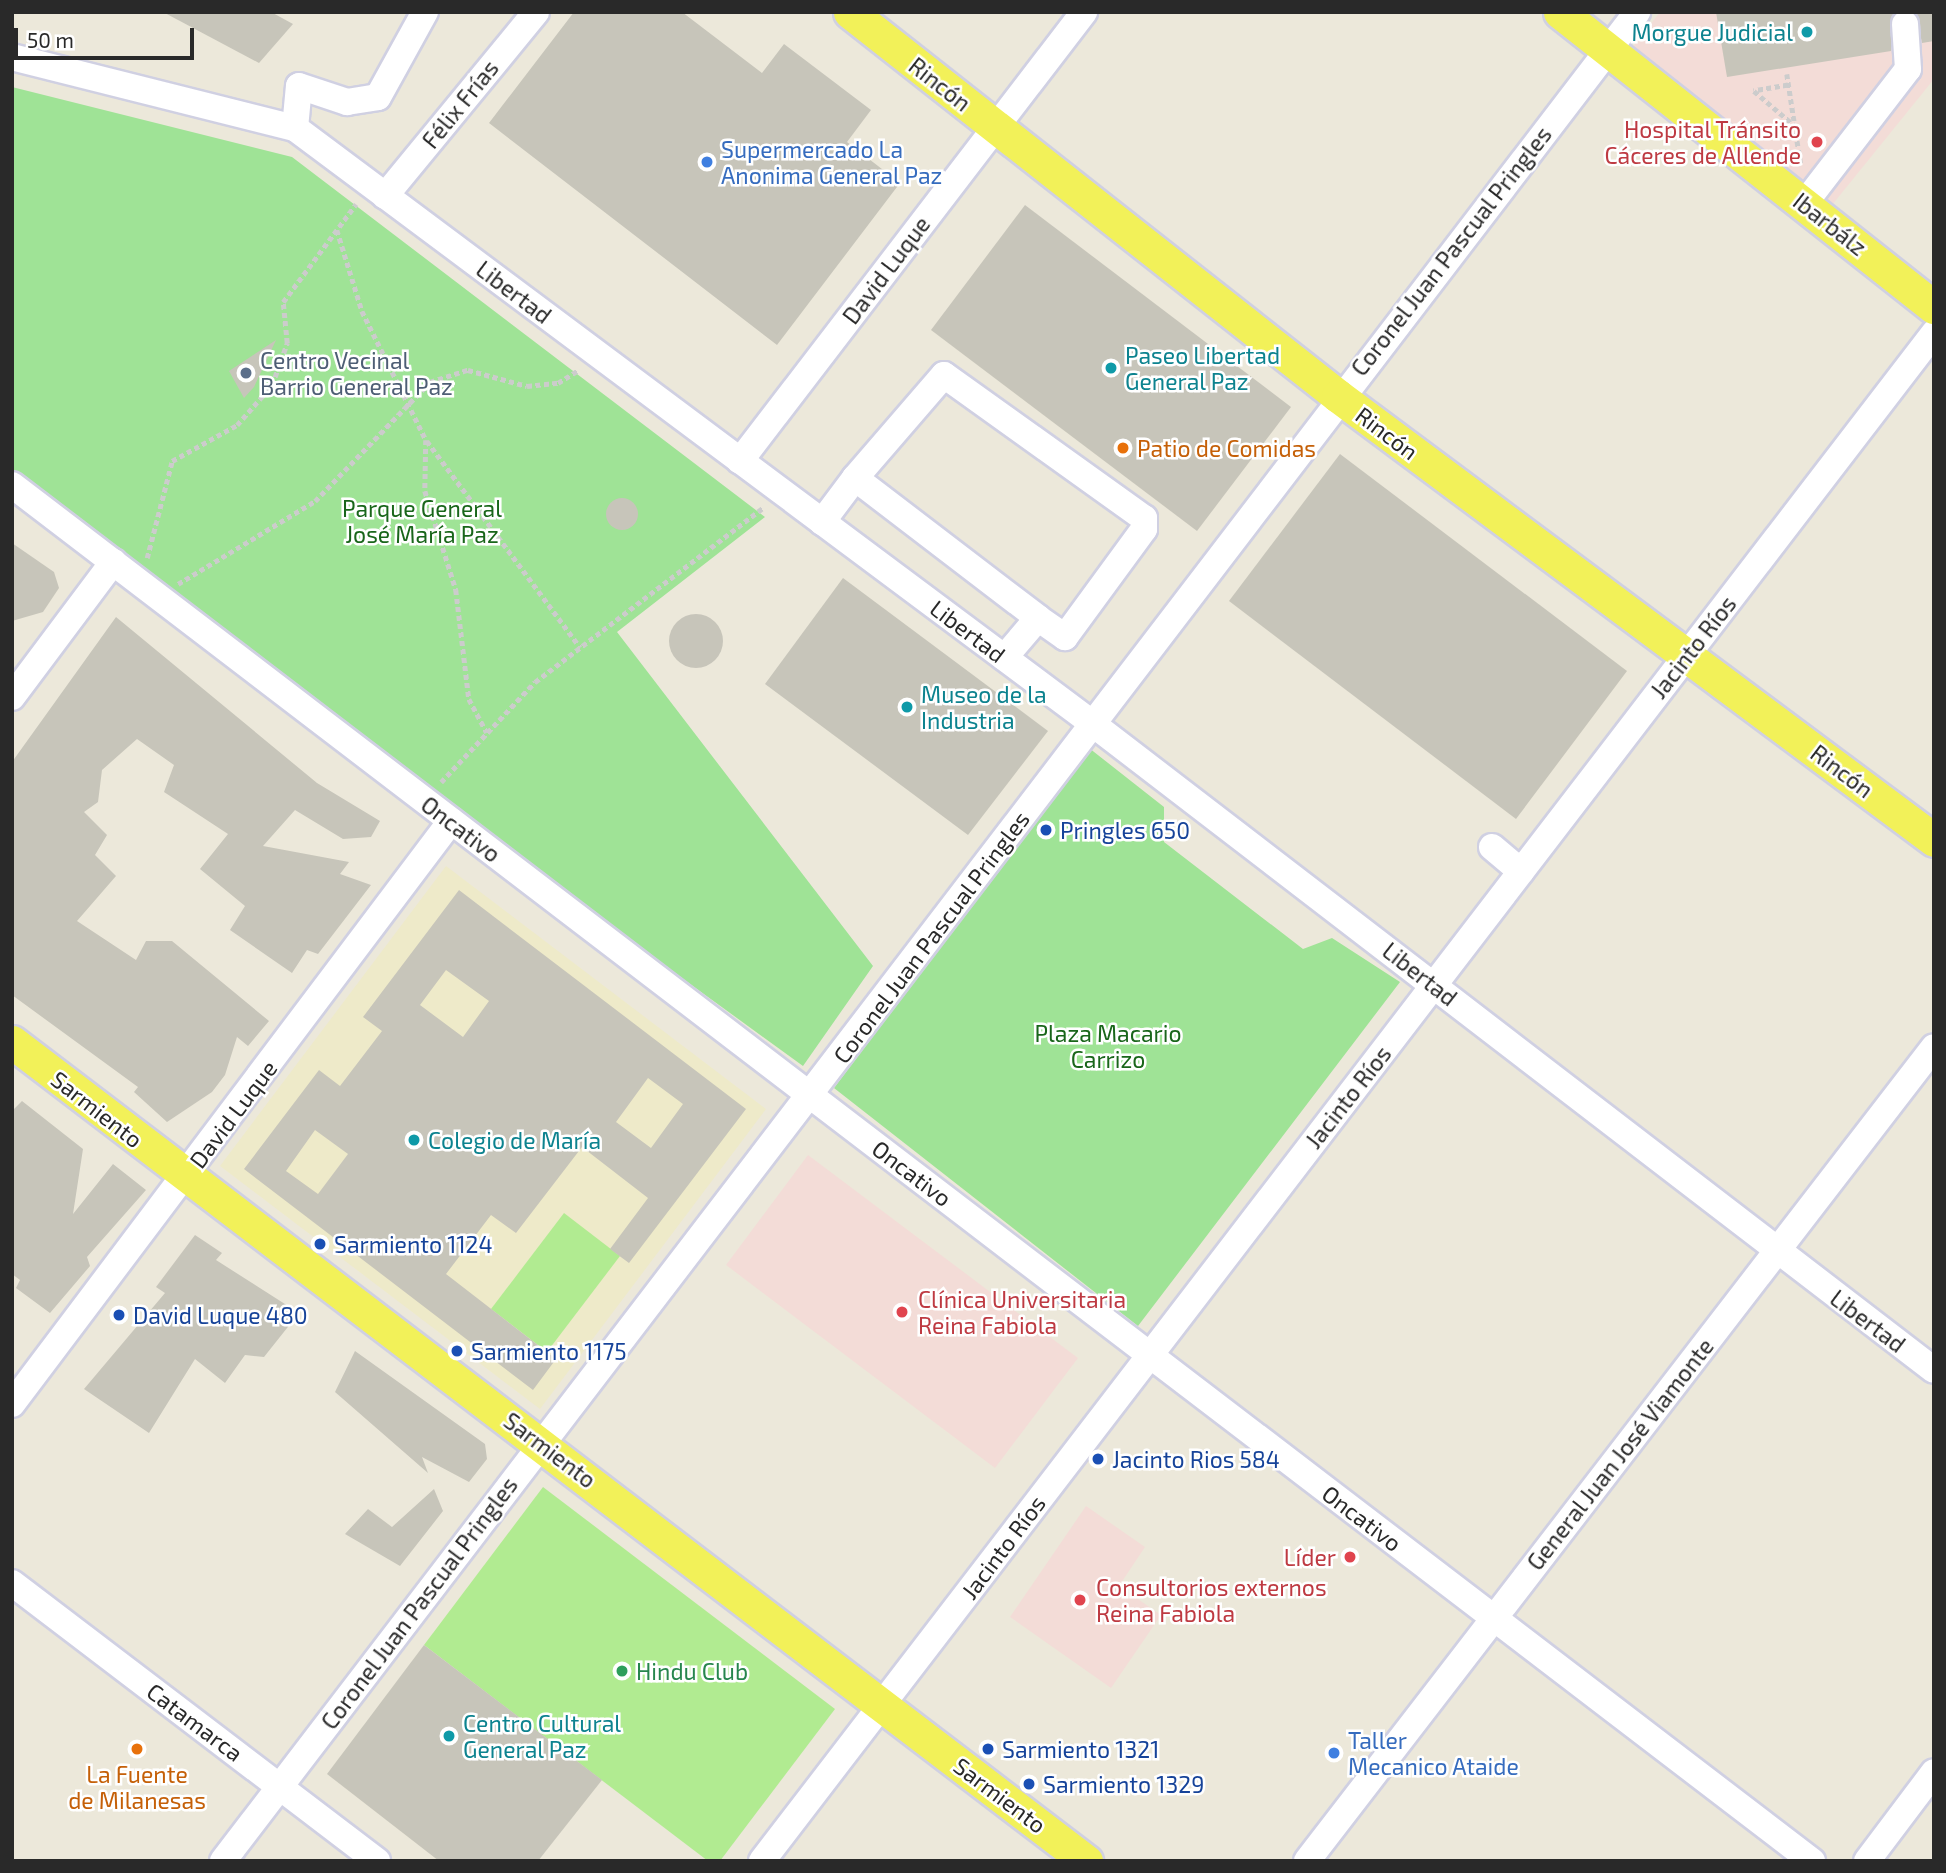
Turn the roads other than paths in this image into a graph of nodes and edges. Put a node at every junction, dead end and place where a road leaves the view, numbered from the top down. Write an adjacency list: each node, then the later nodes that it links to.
1 (425, 12): 11 (street)
2 (536, 12): 12 (street, Félix Frías)
3 (850, 12): 10 (main road, Rincón)
4 (1084, 12): 10 (street, David Luque)
5 (1560, 12): 8 (main road, Ibarbálz)
6 (1637, 12): 8 (street, Coronel Juan Pascual Pringles)
7 (1905, 24): 13 (street)
8 (1608, 49): 13 (main road, Ibarbálz); 16 (street, Coronel Juan Pascual Pringles)
9 (12, 57): 11 (street, Libertad)
10 (995, 127): 16 (main road, Rincón); 17 (street, David Luque)
11 (295, 128): 12 (street, Libertad)
12 (377, 190): 17 (street, Libertad)
13 (1794, 196): 14 (main road, Ibarbálz)
14 (1934, 307)
15 (1934, 333): 23 (street, Jacinto Ríos)
16 (1338, 396): 23 (main road, Rincón); 26 (street, Coronel Juan Pascual Pringles)
17 (740, 461): 20 (street, Libertad)
18 (855, 478): 20 (street); 22 (street); 22 (street)
19 (12, 485): 21 (street, Oncativo)
20 (822, 522): 24 (street, Libertad)
21 (113, 562): 25 (street); 27 (street, Oncativo)
22 (1038, 618): 24 (street)
23 (1686, 655): 28 (main road, Rincón); 30 (street, Jacinto Ríos)
24 (1004, 658): 26 (street, Libertad)
25 (12, 697)
26 (1089, 721): 31 (street, Libertad); 34 (street, Coronel Juan Pascual Pringles)
27 (451, 821): 34 (street, Oncativo); 35 (street, David Luque)
28 (1934, 840)
29 (1492, 847): 30 (street)
30 (1521, 871): 31 (street, Jacinto Ríos)
31 (1434, 985): 36 (street, Libertad); 37 (street, Jacinto Ríos)
32 (12, 1042): 35 (main road, Sarmiento)
33 (1934, 1047): 36 (street, General Juan José Viamonte)
34 (812, 1096): 37 (street, Oncativo); 40 (street, Coronel Juan Pascual Pringles)
35 (185, 1178): 39 (street, David Luque); 40 (main road, Sarmiento)
36 (1777, 1252): 38 (street, Libertad); 42 (street, General Juan José Viamonte)
37 (1150, 1355): 42 (street, Oncativo); 43 (street, Jacinto Ríos)
38 (1934, 1370)
39 (12, 1404)
40 (541, 1442): 43 (main road, Sarmiento); 45 (street, Coronel Juan Pascual Pringles)
41 (12, 1583): 45 (street, Catamarca)
42 (1493, 1618): 50 (street, General Juan José Viamonte); 51 (street, Oncativo)
43 (882, 1704): 48 (street, Jacinto Ríos); 49 (main road, Sarmiento)
44 (1934, 1772): 52 (street)
45 (279, 1787): 46 (street, Coronel Juan Pascual Pringles); 47 (street, Catamarca)
46 (223, 1861)
47 (377, 1861)
48 (762, 1861)
49 (1086, 1861)
50 (1307, 1861)
51 (1812, 1861)
52 (1867, 1861)

